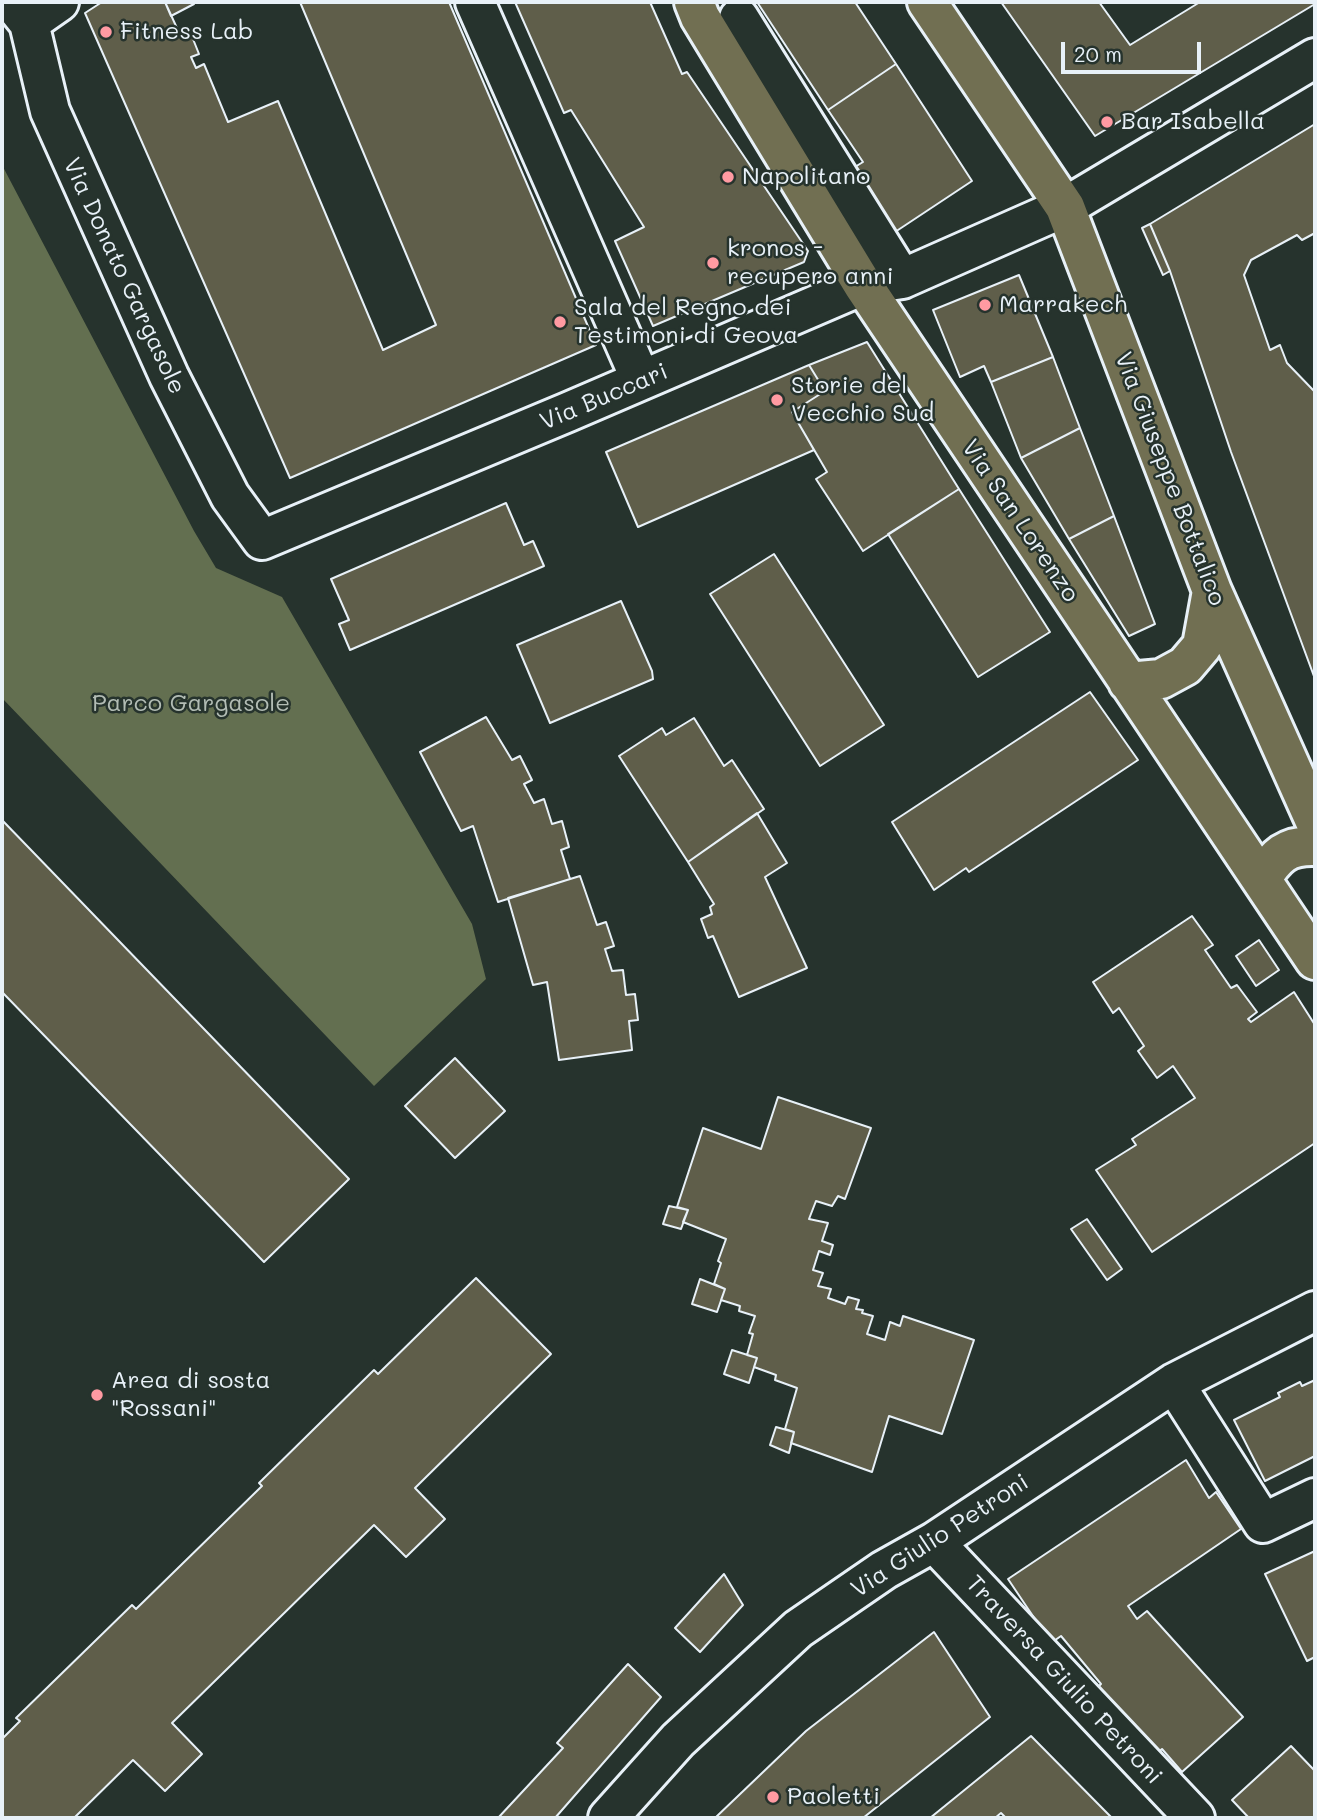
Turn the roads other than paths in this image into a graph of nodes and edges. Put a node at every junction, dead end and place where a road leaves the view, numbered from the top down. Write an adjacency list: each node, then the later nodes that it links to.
1 (475, 2): 10 (street)
2 (694, 2): 9 (main road, Via San Lorenzo)
3 (927, 2): 7 (main road, Via Giuseppe Bottalico)
4 (33, 9): 11 (street, Via Donato Gargasole)
5 (739, 18): 8 (street)
6 (1315, 58): 7 (street, Via Buccari)
7 (1065, 207): 8 (street, Via Buccari); 12 (main road, Via Giuseppe Bottalico)
8 (902, 279): 9 (street, Via Buccari)
9 (863, 285): 10 (street, Via Buccari); 13 (main road, Via San Lorenzo)
10 (641, 380): 11 (street, Via Buccari)
11 (262, 540)
12 (1212, 591): 13 (main road); 14 (main road, Via Giuseppe Bottalico)
13 (1128, 682): 16 (main road, Via San Lorenzo)
14 (1315, 821)
15 (1315, 846): 16 (main road)
16 (1261, 879): 17 (main road, Via San Lorenzo)
17 (1315, 960)
18 (1315, 1311): 19 (street, Via Giulio Petroni)
19 (1174, 1383): 20 (street); 21 (street, Via Giulio Petroni)
20 (1315, 1497)
21 (934, 1542): 22 (street, Via Giulio Petroni); 23 (street, Traversa Giulio Petroni)
22 (608, 1818)
23 (1195, 1818)

